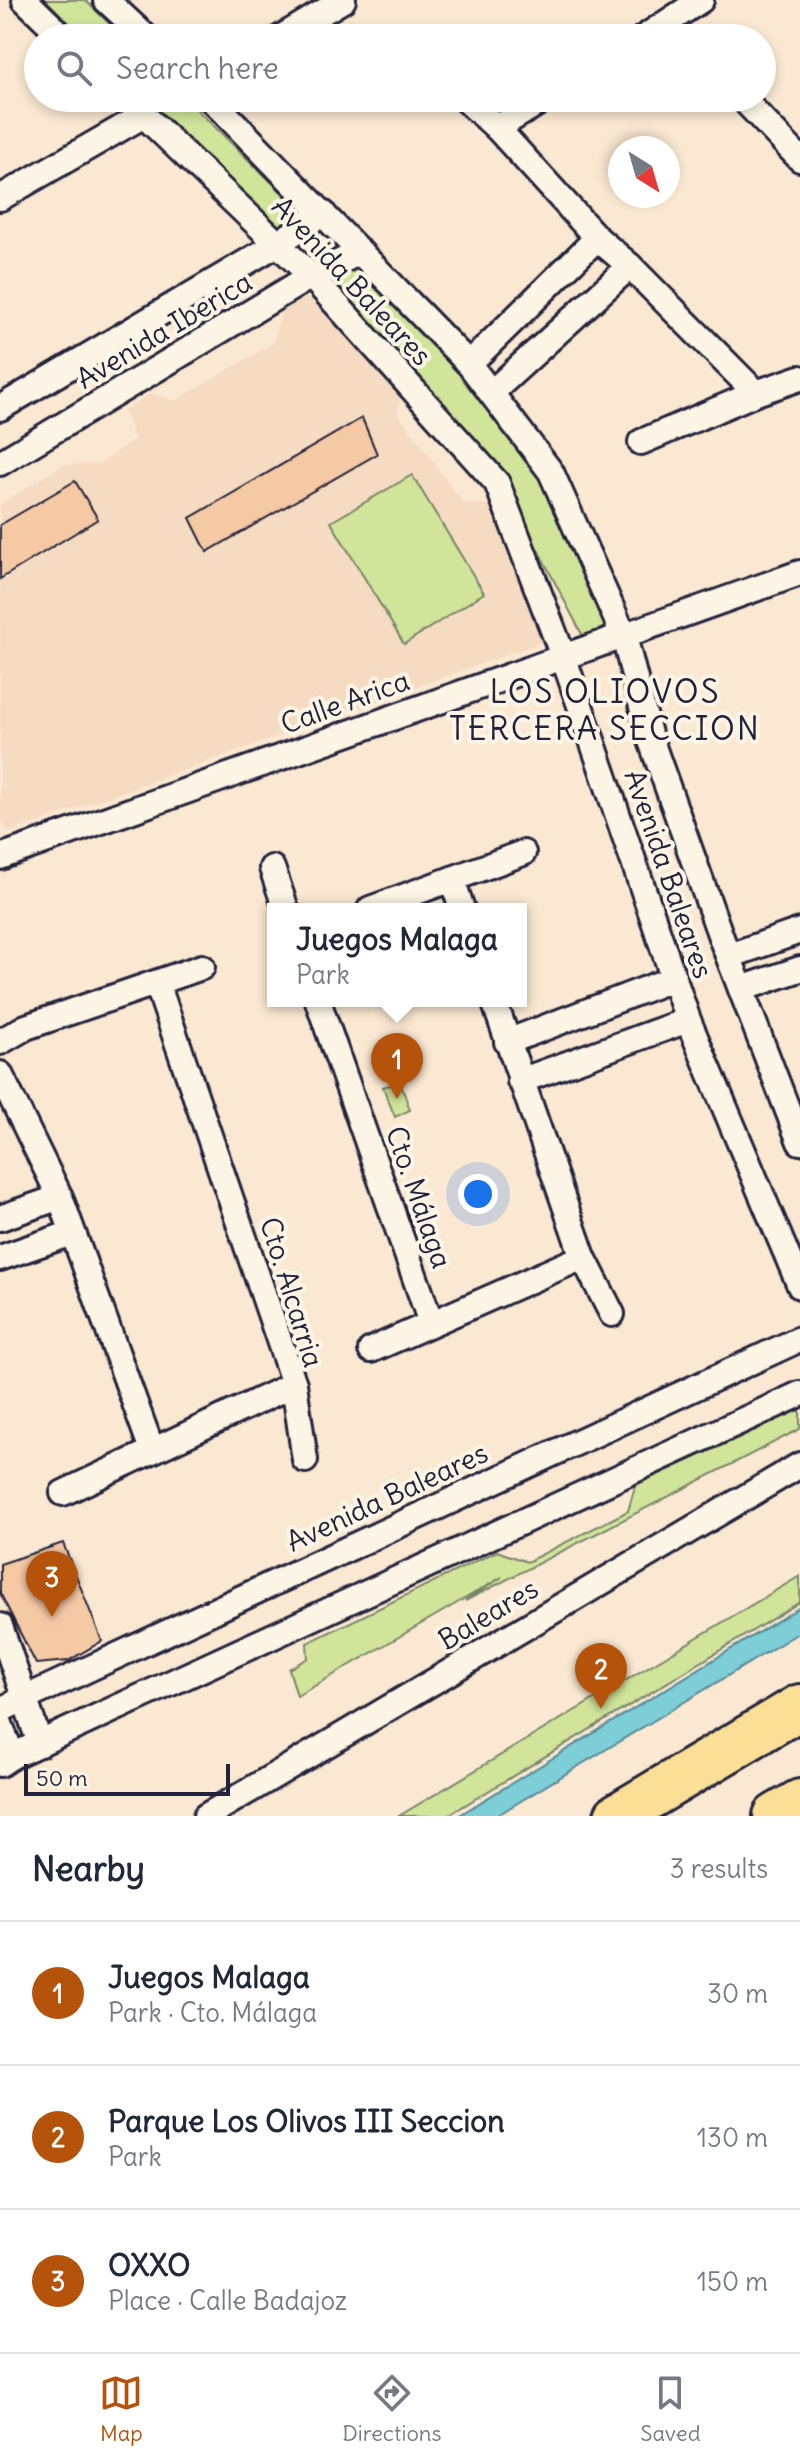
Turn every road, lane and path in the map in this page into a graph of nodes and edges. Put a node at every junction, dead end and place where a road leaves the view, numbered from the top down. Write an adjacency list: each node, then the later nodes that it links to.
1 (25, 0): 5 (street)
2 (106, 0): 6 (street)
3 (343, 0): 7 (street)
4 (701, 0): 8 (street)
5 (50, 24)
6 (132, 24)
7 (303, 24)
8 (683, 24)
9 (141, 112): 14 (street, Avenida Baleares)
10 (224, 112): 18 (street, Avenida Baleares)
11 (479, 112): 15 (street)
12 (523, 112): 15 (street)
13 (755, 112): 16 (street)
14 (144, 115): 17 (street); 20 (street, Avenida Baleares)
15 (497, 128): 19 (street)
16 (800, 159)
17 (0, 198)
18 (323, 213): 20 (street, Avenida Iberica); 21 (street, Avenida Baleares)
19 (597, 238): 22 (street); 24 (street)
20 (277, 244): 23 (street, Avenida Baleares); 28 (street, Avenida Iberica)
21 (360, 252): 23 (street, Avenida Iberica); 24 (street, Avenida Baleares)
22 (630, 266): 26 (street); 27 (street)
23 (311, 276): 30 (street, Avenida Iberica); 33 (street, Avenida Baleares)
24 (469, 364): 26 (street, Avenida Baleares)
25 (800, 378): 27 (street)
26 (491, 393): 32 (street, Avenida Baleares)
27 (756, 393): 29 (street)
28 (0, 408)
29 (641, 442)
30 (0, 463)
31 (800, 573): 32 (street, Calle Arica)
32 (624, 636): 33 (street, Calle Arica); 42 (street, Avenida Baleares)
33 (563, 656): 35 (street, Calle Arica); 45 (street, Avenida Baleares)
34 (523, 853): 37 (street)
35 (0, 857)
36 (272, 868): 38 (street)
37 (452, 879): 39 (street); 40 (street)
38 (284, 903)
39 (386, 903)
40 (460, 903)
41 (800, 931): 42 (street)
42 (729, 956): 47 (street, Avenida Baleares)
43 (202, 967): 46 (street)
44 (800, 969): 47 (street)
45 (672, 979): 50 (street, Avenida Baleares); 52 (street)
46 (157, 983): 51 (street); 66 (street, Cto. Alcarria)
47 (741, 989): 55 (street, Avenida Baleares)
48 (320, 1007): 63 (street, Cto. Málaga)
49 (496, 1007): 52 (street)
50 (688, 1020): 54 (street); 61 (street, Avenida Baleares)
51 (0, 1042)
52 (507, 1042): 54 (street)
53 (0, 1074): 56 (street)
54 (520, 1081): 59 (street)
55 (800, 1142)
56 (60, 1197): 57 (street); 58 (street)
57 (0, 1218)
58 (72, 1233): 60 (street); 68 (street)
59 (583, 1257): 62 (street); 63 (street)
60 (0, 1258)
61 (800, 1286)
62 (612, 1314)
63 (431, 1323): 65 (street)
64 (800, 1339): 73 (street, Avenida Baleares)
65 (371, 1350)
66 (294, 1384): 68 (street, Cto. Alcarria); 69 (street)
67 (800, 1394): 77 (street)
68 (152, 1450): 71 (street, Cto. Alcarria)
69 (305, 1460)
70 (800, 1465): 80 (street, Baleares)
71 (63, 1493)
72 (0, 1626): 73 (street)
73 (24, 1699): 75 (street, Avenida Baleares); 77 (street)
74 (800, 1707): 81 (highway)
75 (0, 1710)
76 (0, 1724): 78 (street)
77 (40, 1744): 78 (street)
78 (6, 1760)
79 (800, 1802): 82 (highway)
80 (206, 1816)
81 (617, 1816)
82 (776, 1816)

